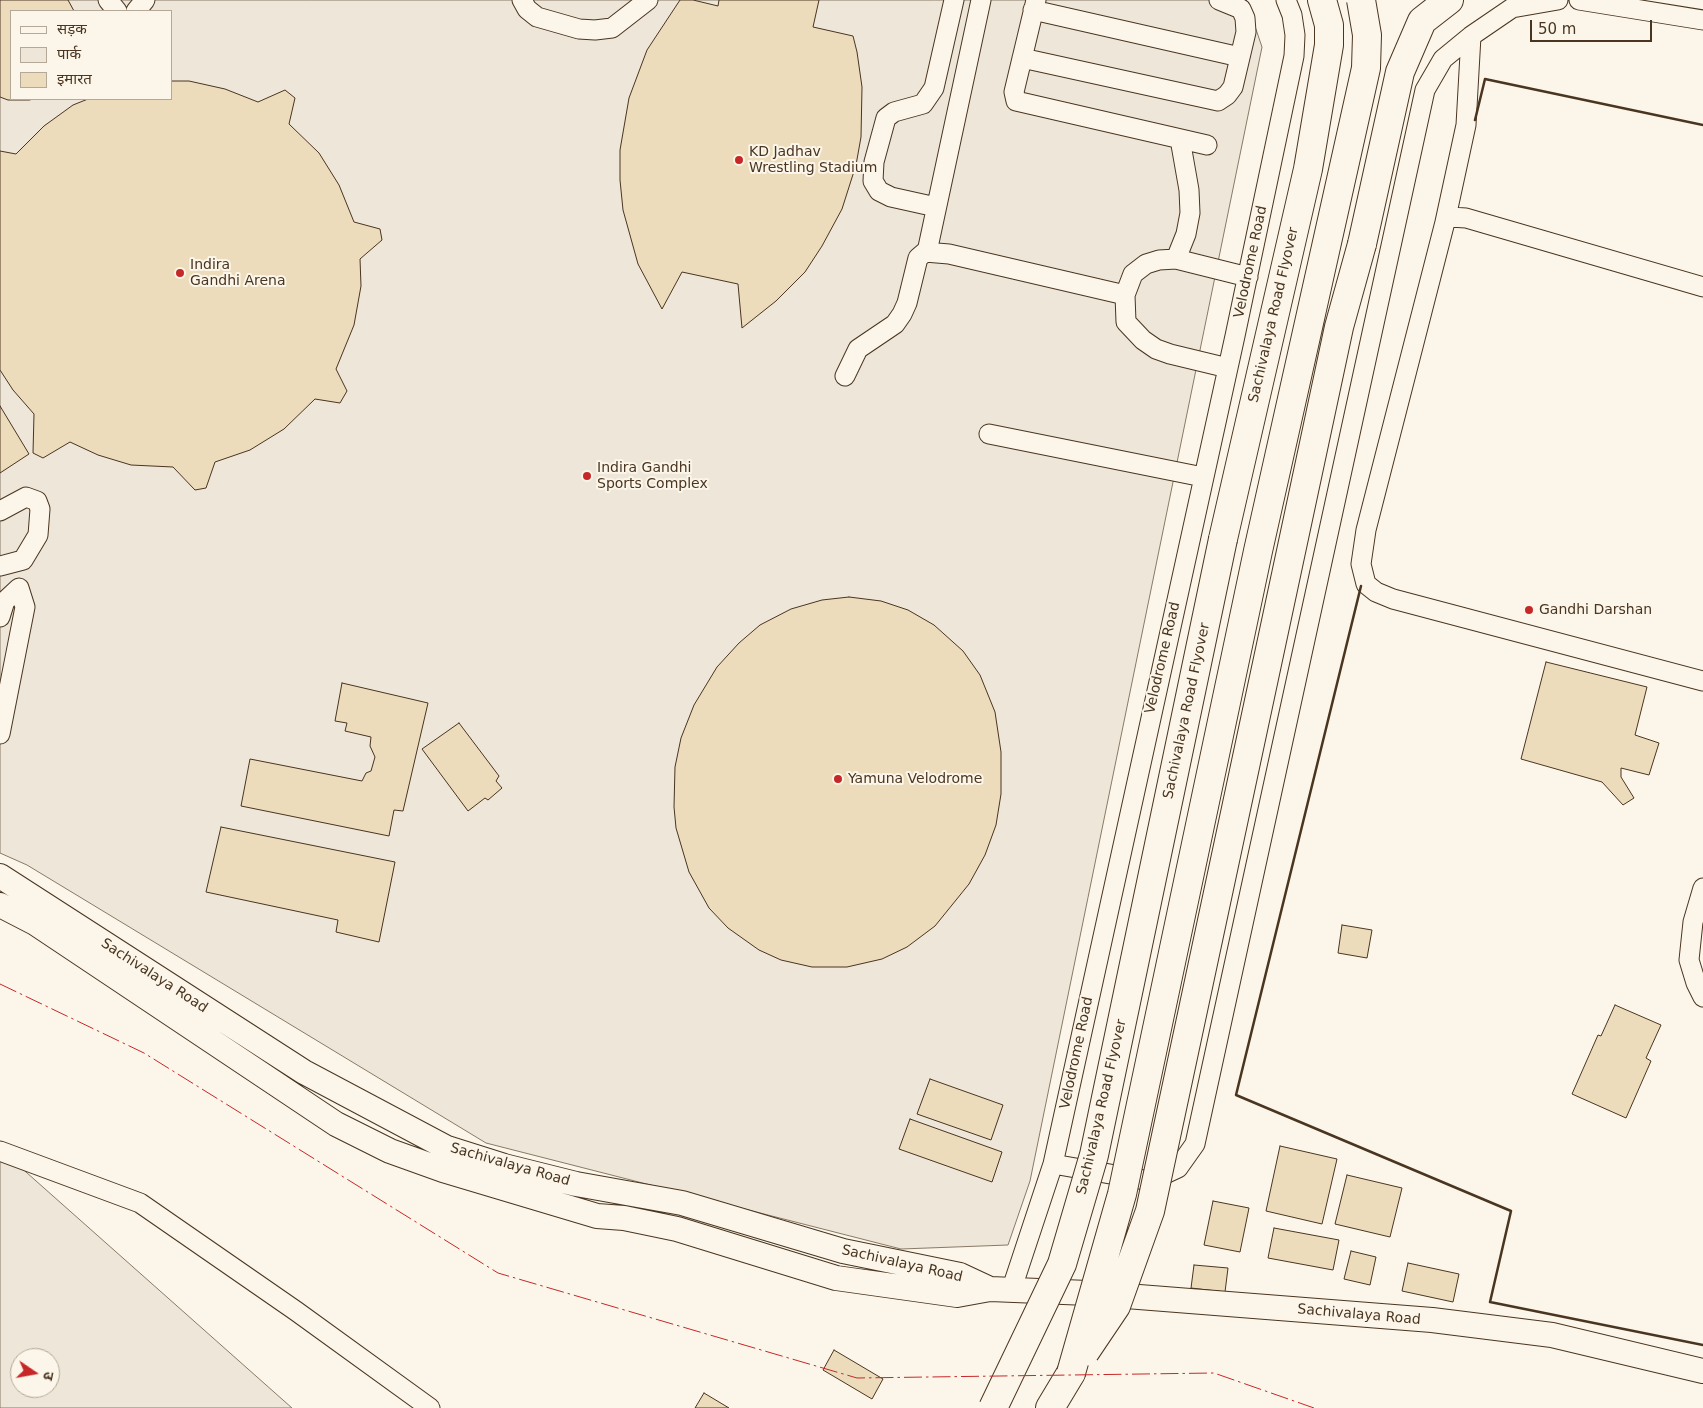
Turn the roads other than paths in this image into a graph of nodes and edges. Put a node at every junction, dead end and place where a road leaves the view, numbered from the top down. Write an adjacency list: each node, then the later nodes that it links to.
1 (108, 0): 15 (street)
2 (145, 0): 16 (street)
3 (522, 0): 4 (street)
4 (648, 0)
5 (954, 0): 23 (street)
6 (981, 0): 23 (street)
7 (1219, 0): 19 (street)
8 (1286, 0): 27 (street, Velodrome Road)
9 (1322, 0): 54 (highway, Sachivalaya Road Flyover, bridge)
10 (1360, 0): 52 (highway, bridge)
11 (1449, 0): 52 (highway, bridge)
12 (1558, 0): 18 (street)
13 (1580, 0): 17 (street)
14 (1034, 5): 19 (street); 20 (street)
15 (116, 10)
16 (137, 10)
17 (1703, 20)
18 (1471, 36): 24 (street); 47 (street)
19 (1240, 57): 20 (street)
20 (1022, 58): 21 (street)
21 (1180, 139): 22 (street); 26 (street)
22 (1206, 145)
23 (936, 207): 25 (street)
24 (1445, 222): 28 (street); 40 (street)
25 (927, 252): 29 (street); 31 (street)
26 (1176, 259): 27 (street); 29 (street)
27 (1248, 277): 30 (street, Velodrome Road)
28 (1703, 287)
29 (1125, 294): 30 (street)
30 (1228, 368): 33 (street, Velodrome Road)
31 (845, 376)
32 (989, 434): 33 (street)
33 (1203, 477): 47 (street, Velodrome Road)
34 (0, 511): 35 (street)
35 (23, 560): 36 (street); 37 (street)
36 (0, 566)
37 (19, 588): 38 (street); 39 (street)
38 (0, 617): 39 (street)
39 (22, 622): 41 (street)
40 (1703, 680)
41 (0, 734)
42 (0, 876): 48 (main road, Sachivalaya Road)
43 (1703, 886): 45 (street)
44 (0, 905): 49 (main road, Sachivalaya Road)
45 (1703, 997)
46 (0, 1151): 53 (street)
47 (1053, 1164): 50 (street, Velodrome Road)
48 (652, 1196): 49 (main road); 50 (main road, Sachivalaya Road)
49 (646, 1222): 50 (main road, Sachivalaya Road)
50 (1000, 1290): 51 (main road, Sachivalaya Road)
51 (1703, 1371)
52 (1070, 1373): 55 (highway)
53 (430, 1408)
54 (993, 1408)
55 (1050, 1408)

